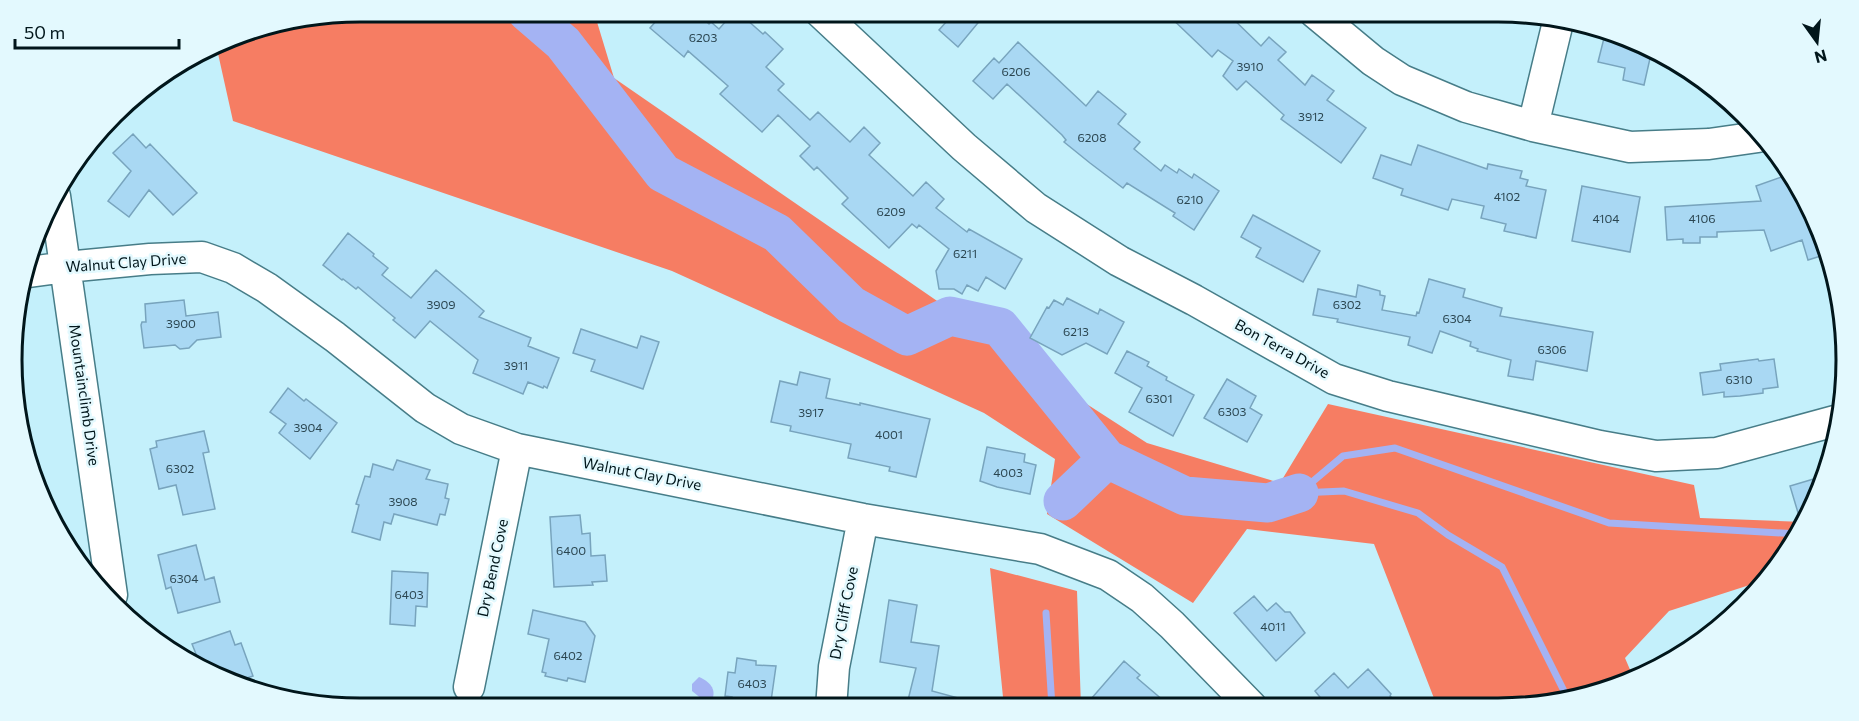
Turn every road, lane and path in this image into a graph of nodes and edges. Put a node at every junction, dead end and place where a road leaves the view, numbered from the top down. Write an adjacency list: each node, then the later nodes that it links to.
1 (831, 22): 9 (street, Bon Terra Drive)
2 (1326, 22): 4 (street)
3 (1557, 28): 4 (street)
4 (1533, 126): 5 (street)
5 (1753, 138)
6 (57, 211): 7 (street, Mountainclimb Drive)
7 (66, 267): 8 (street, Walnut Clay Drive); 10 (street, Walnut Clay Drive); 12 (street, Mountainclimb Drive)
8 (34, 271)
9 (1831, 422)
10 (517, 449): 11 (street, Walnut Clay Drive); 13 (street, Dry Bend Cove)
11 (862, 519): 14 (street, Dry Cliff Cove); 15 (street, Walnut Clay Drive)
12 (111, 589)
13 (468, 687)
14 (832, 699)
15 (1244, 699)

